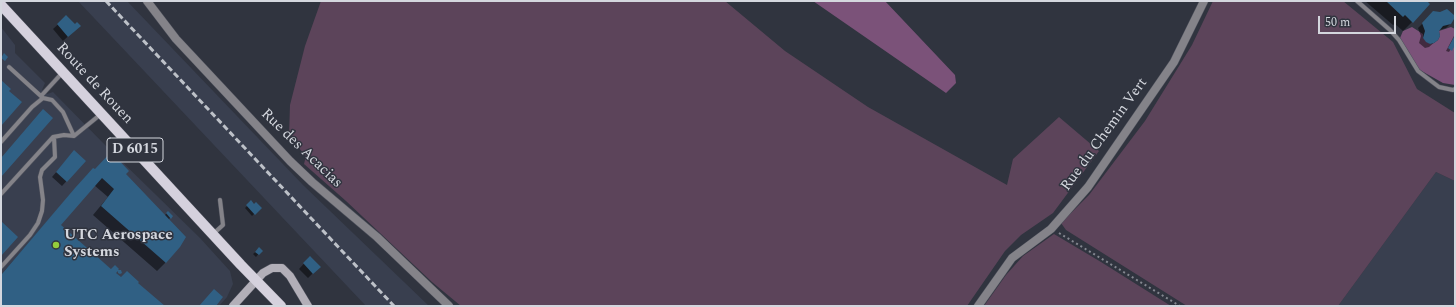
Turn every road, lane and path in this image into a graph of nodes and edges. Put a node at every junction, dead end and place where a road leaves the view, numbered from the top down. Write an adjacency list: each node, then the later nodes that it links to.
1 (147, 1): 22 (street, Rue des Acacias)
2 (1204, 1): 15 (street, Rue du Chemin Vert)
3 (1357, 1): 7 (lane)
4 (1, 5): 6 (main road, Route de Rouen / D 6015)
5 (9, 67): 8 (lane)
6 (63, 72): 8 (lane); 9 (main road, Route de Rouen / D 6015)
7 (1455, 89)
8 (42, 97): 10 (lane); 12 (lane)
9 (101, 113): 10 (lane); 16 (main road, Route de Rouen / D 6015)
10 (74, 136): 11 (lane)
11 (54, 137): 13 (lane); 17 (lane)
12 (1, 142)
13 (1, 194)
14 (220, 200): 16 (lane)
15 (1051, 229): 23 (street, Rue du Chemin Vert); 24 (path)
16 (213, 234): 18 (main road, Route de Rouen / D 6015)
17 (1, 267)
18 (255, 280): 19 (main road); 20 (main road, Route de Rouen / D 6015); 21 (main road)
19 (232, 306)
20 (281, 306)
21 (308, 306)
22 (449, 306)
23 (978, 306)
24 (1180, 306)

